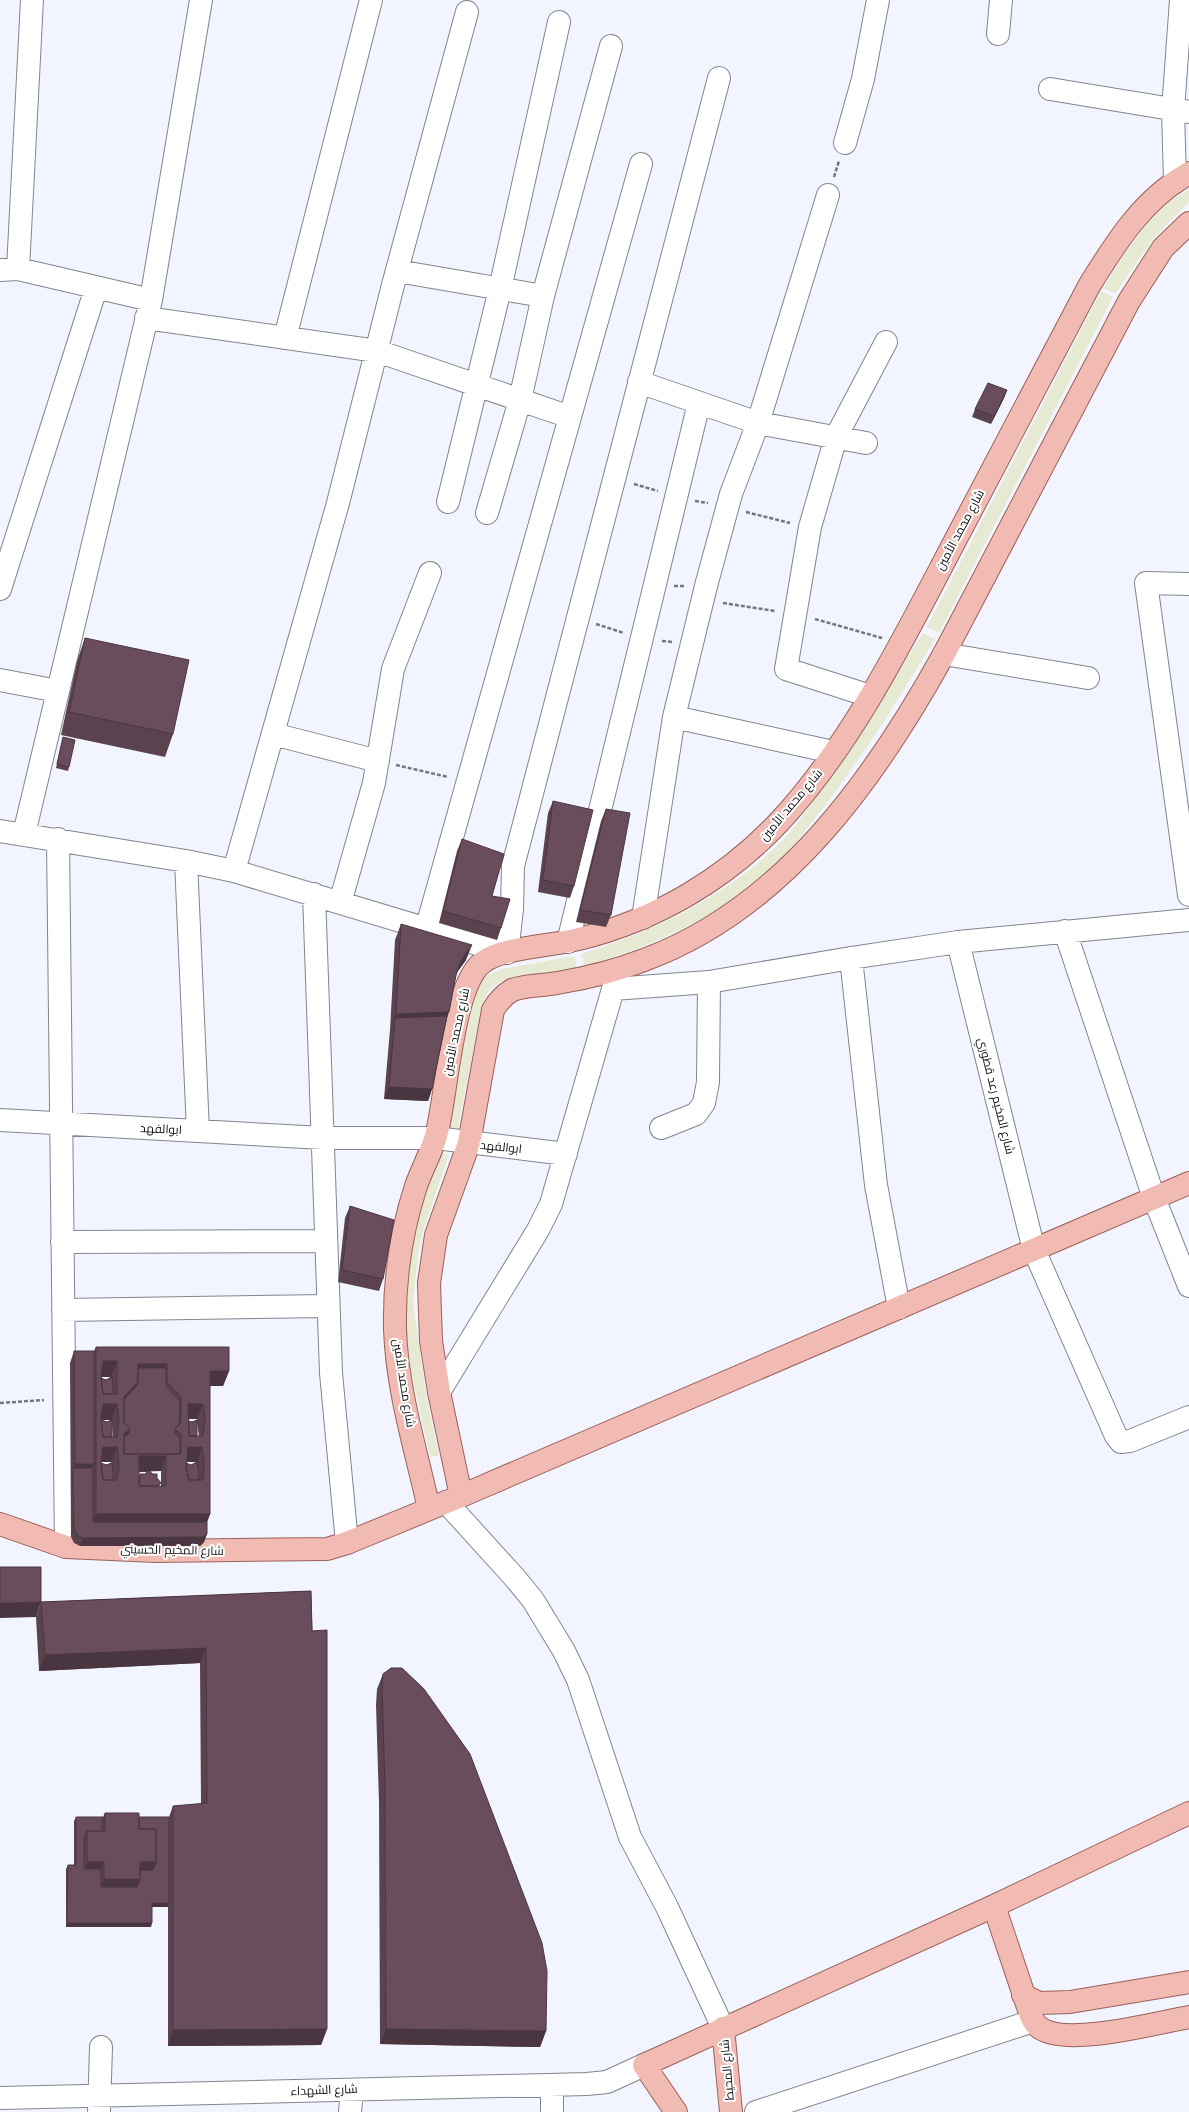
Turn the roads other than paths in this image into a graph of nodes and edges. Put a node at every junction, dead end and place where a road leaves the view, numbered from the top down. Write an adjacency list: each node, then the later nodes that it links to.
1 (32, 0): 19 (street)
2 (201, 0): 24 (street)
3 (371, 0): 25 (street)
4 (878, 0): 14 (street)
5 (1001, 0): 9 (street)
6 (1181, 0): 13 (street)
7 (467, 12): 20 (street)
8 (559, 22): 22 (street)
9 (998, 34)
10 (611, 46): 23 (street)
11 (719, 78): 28 (street)
12 (1050, 89): 13 (street)
13 (1181, 111): 16 (street)
14 (845, 143)
15 (641, 164): 32 (street)
16 (1182, 177): 45 (main road, شارع محمد الأمين)
17 (828, 195): 33 (street)
18 (1189, 223): 41 (main road)
19 (9, 270): 21 (street)
20 (397, 270): 22 (street); 27 (street)
21 (96, 288): 24 (street); 40 (street)
22 (500, 289): 23 (street); 29 (street)
23 (543, 296): 30 (street)
24 (149, 309): 25 (street); 44 (street)
25 (285, 338): 27 (street)
26 (886, 342): 34 (street)
27 (377, 351): 29 (street); 47 (street)
28 (639, 382): 31 (street); 64 (street)
29 (476, 385): 30 (street); 36 (street)
30 (520, 400): 32 (street); 37 (street)
31 (699, 404): 33 (street); 62 (street)
32 (570, 417): 60 (street)
33 (758, 423): 34 (street); 46 (street)
34 (836, 437): 35 (street); 45 (street)
35 (866, 443)
36 (448, 502)
37 (487, 513)
38 (430, 573): 49 (street)
39 (1189, 584): 56 (street)
40 (0, 589)
41 (944, 654): 42 (street); 66 (main road)
42 (1088, 678)
43 (0, 680): 44 (street)
44 (58, 691): 51 (street)
45 (870, 696): 48 (main road, شارع محمد الأمين)
46 (674, 717): 48 (street); 58 (street)
47 (273, 734): 49 (street); 54 (street)
48 (833, 752): 58 (main road, شارع محمد الأمين)
49 (378, 761): 57 (street)
50 (0, 831): 51 (street)
51 (24, 834): 52 (street)
52 (58, 839): 53 (street); 69 (street)
53 (186, 861): 54 (street); 71 (street)
54 (234, 871): 55 (street)
55 (314, 894): 57 (street); 72 (street)
56 (1189, 895)
57 (340, 903): 60 (street)
58 (643, 918): 62 (main road, شارع محمد الأمين)
59 (1189, 920): 61 (street)
60 (426, 930): 64 (street)
61 (1065, 930): 63 (street); 77 (street)
62 (568, 942): 64 (main road, شارع محمد الأمين)
63 (958, 942): 65 (street); 80 (street, شارع المخيم رعد قطوري)
64 (507, 953): 73 (main road, شارع محمد الأمين)
65 (851, 958): 67 (street); 83 (street)
66 (616, 979): 67 (street); 74 (main road); 75 (street)
67 (709, 982): 70 (street)
68 (0, 1120): 69 (street, ابوالفهد)
69 (61, 1123): 71 (street, ابوالفهد); 79 (street)
70 (660, 1128)
71 (198, 1131): 72 (street, ابوالفهد)
72 (322, 1138): 73 (street, ابوالفهد); 78 (street)
73 (436, 1138): 74 (street, ابوالفهد); 87 (main road, شارع محمد الأمين)
74 (469, 1143): 75 (street, ابوالفهد); 85 (main road)
75 (566, 1154): 85 (street)
76 (1189, 1183): 77 (main road, شارع المخيم الحسيني)
77 (1154, 1198): 80 (main road, شارع المخيم الحسيني); 81 (street)
78 (326, 1241): 79 (street); 82 (street)
79 (62, 1242): 84 (street)
80 (1034, 1250): 83 (main road, شارع المخيم الحسيني); 86 (street, شارع المخيم رعد قطوري)
81 (1189, 1286)
82 (328, 1306): 84 (street); 89 (street)
83 (899, 1308): 87 (main road, شارع المخيم الحسيني)
84 (63, 1310): 90 (street)
85 (439, 1392): 87 (main road)
86 (1189, 1417)
87 (445, 1502): 89 (main road, شارع المخيم الحسيني); 97 (street)
88 (0, 1524): 90 (main road, شارع المخيم الحسيني)
89 (347, 1543): 90 (main road, شارع المخيم الحسيني)
90 (66, 1548)
91 (1189, 1813): 92 (main road)
92 (994, 1906): 94 (main road); 97 (main road)
93 (1189, 1982): 94 (main road)
94 (1023, 1995): 96 (main road)
95 (1189, 2017): 96 (main road)
96 (1034, 2022): 108 (street)
97 (723, 2028): 99 (main road); 107 (main road, شارع المحيط)
98 (101, 2047): 103 (street)
99 (644, 2065): 100 (street, شارع الشهداء); 106 (main road)
100 (552, 2085): 101 (street, شارع الشهداء); 105 (street)
101 (352, 2090): 103 (street, شارع الشهداء); 104 (street)
102 (0, 2098): 103 (street, شارع الشهداء)
103 (100, 2104)
104 (350, 2112)
105 (552, 2112)
106 (676, 2112)
107 (731, 2112)
108 (756, 2112)

